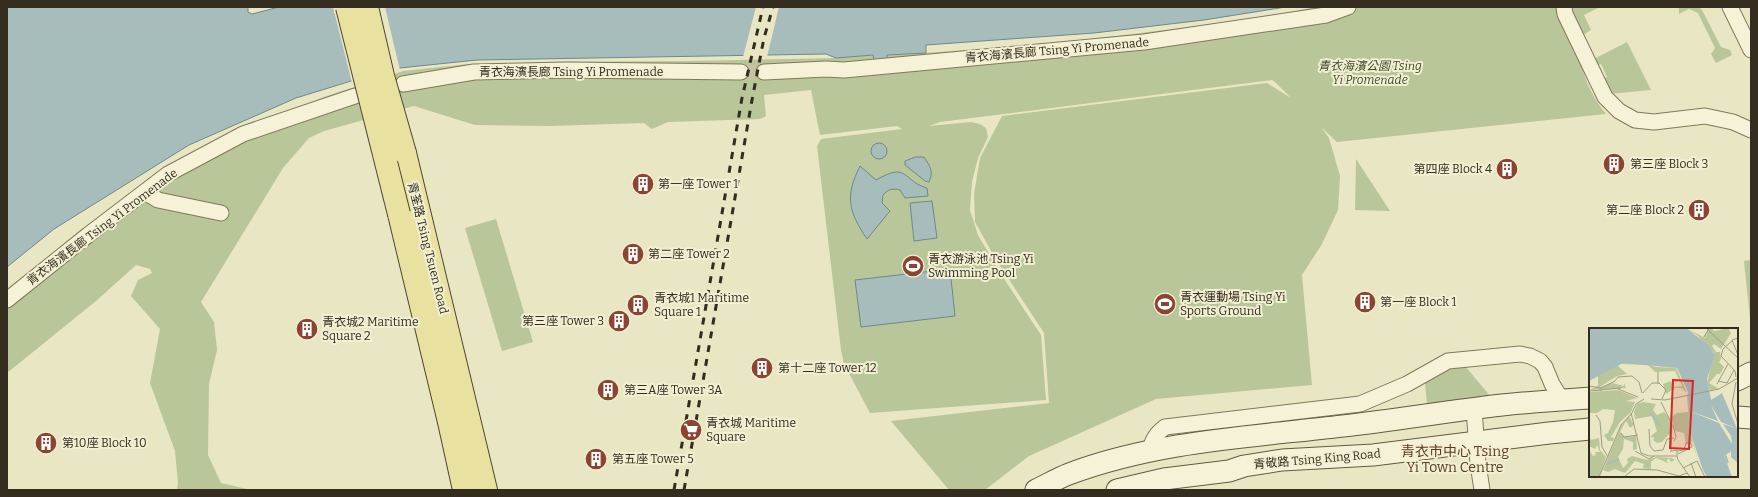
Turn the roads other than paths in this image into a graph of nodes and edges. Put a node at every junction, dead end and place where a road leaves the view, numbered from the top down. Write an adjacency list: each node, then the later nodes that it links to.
1 (347, 7): 26 (main road, 青荃路 Tsing Tsuen Road, bridge)
2 (367, 7): 27 (main road, 青荃路 Tsing Tsuen Road, bridge)
3 (1348, 7): 8 (street, 青衣海濱長廊 Tsing Yi Promenade)
4 (1564, 7): 11 (street)
5 (1730, 7): 6 (street)
6 (1751, 50)
7 (740, 72): 9 (street, 青衣海濱長廊 Tsing Yi Promenade)
8 (764, 72)
9 (403, 84)
10 (355, 96): 12 (street, 青衣海濱長廊 Tsing Yi Promenade)
11 (1751, 130)
12 (145, 192): 13 (street); 14 (street, 青衣海濱長廊 Tsing Yi Promenade)
13 (221, 213)
14 (7, 300)
15 (1751, 373): 16 (main road)
16 (1738, 380)
17 (1589, 398): 18 (main road)
18 (1564, 400): 19 (main road); 24 (street)
19 (1474, 409): 23 (street); 24 (main road)
20 (1738, 417): 21 (main road)
21 (1751, 418)
22 (1589, 429): 23 (main road, 青敬路 Tsing King Road)
23 (1476, 442): 25 (main road, 青敬路 Tsing King Road); 30 (street)
24 (1150, 451): 25 (main road); 28 (main road)
25 (1244, 466): 29 (main road, 青敬路 Tsing King Road)
26 (464, 490)
27 (486, 490)
28 (1036, 490)
29 (1117, 490)
30 (1482, 490)

